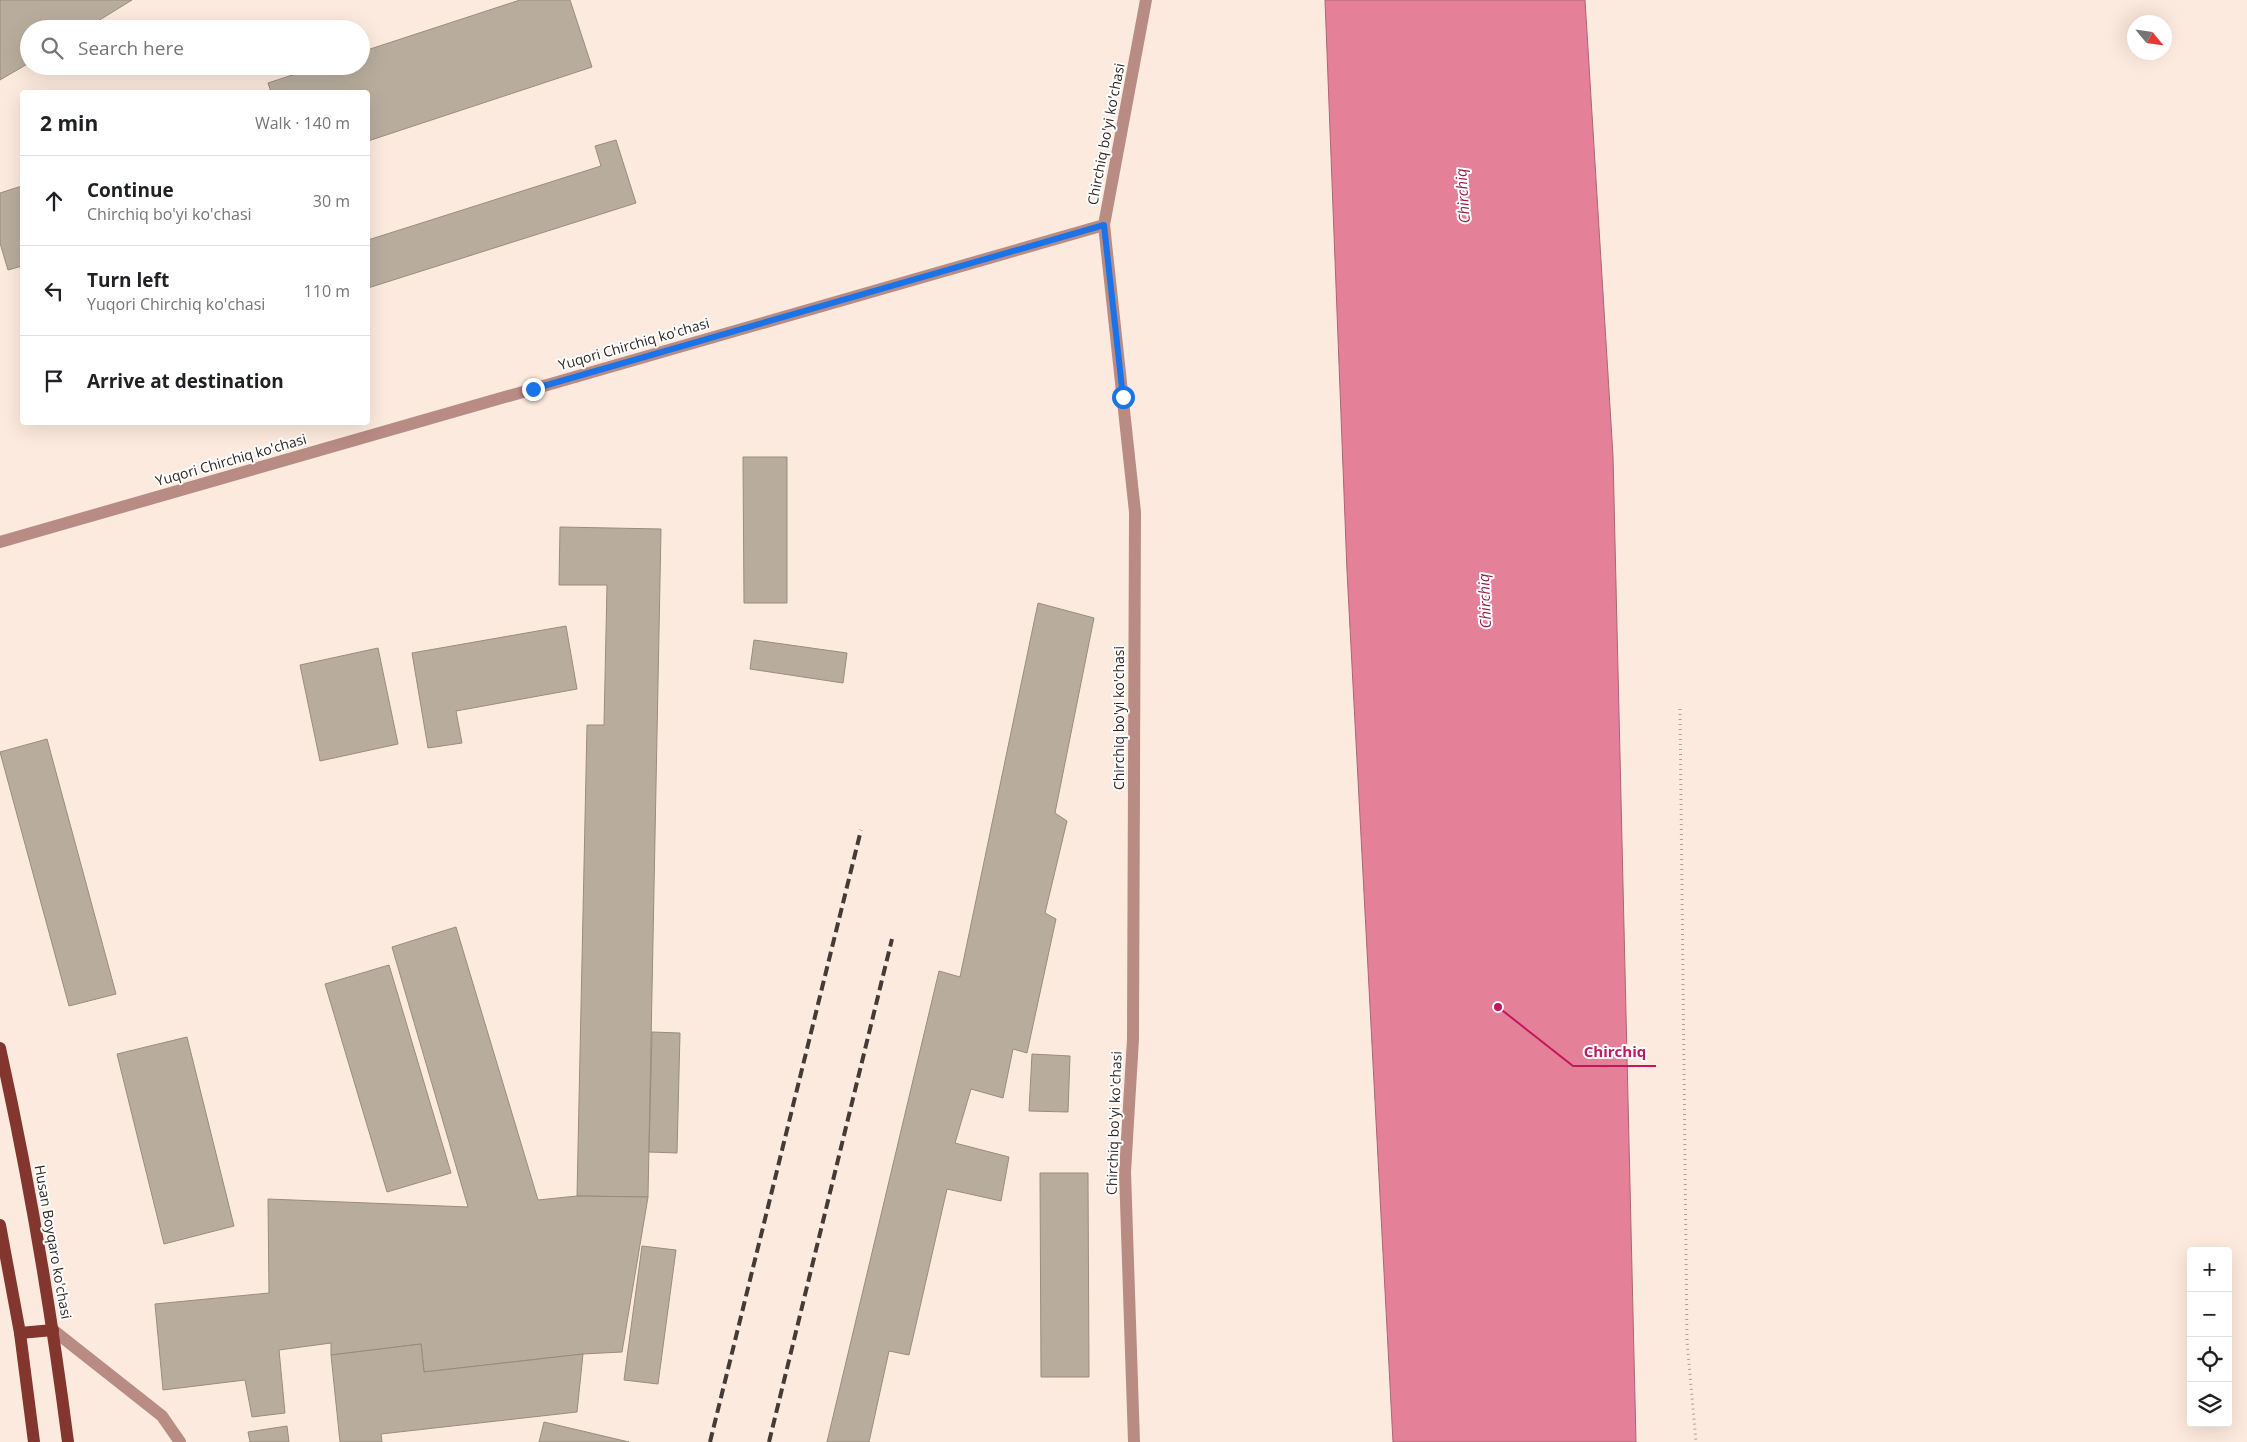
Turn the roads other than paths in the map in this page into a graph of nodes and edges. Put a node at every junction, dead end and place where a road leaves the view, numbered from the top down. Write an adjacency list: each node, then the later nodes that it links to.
1 (1146, 0): 2 (street, Chirchiq bo'yi ko'chasi)
2 (1104, 225): 3 (street, Yuqori Chirchiq ko'chasi); 11 (street, Chirchiq bo'yi ko'chasi)
3 (0, 542)
4 (0, 1048): 6 (main road, Husan Boyqaro ko'chasi)
5 (0, 1225): 7 (main road)
6 (54, 1330): 7 (main road); 9 (main road, Husan Boyqaro ko'chasi); 10 (street)
7 (20, 1334): 8 (main road)
8 (34, 1442)
9 (68, 1442)
10 (180, 1442)
11 (1134, 1442)

